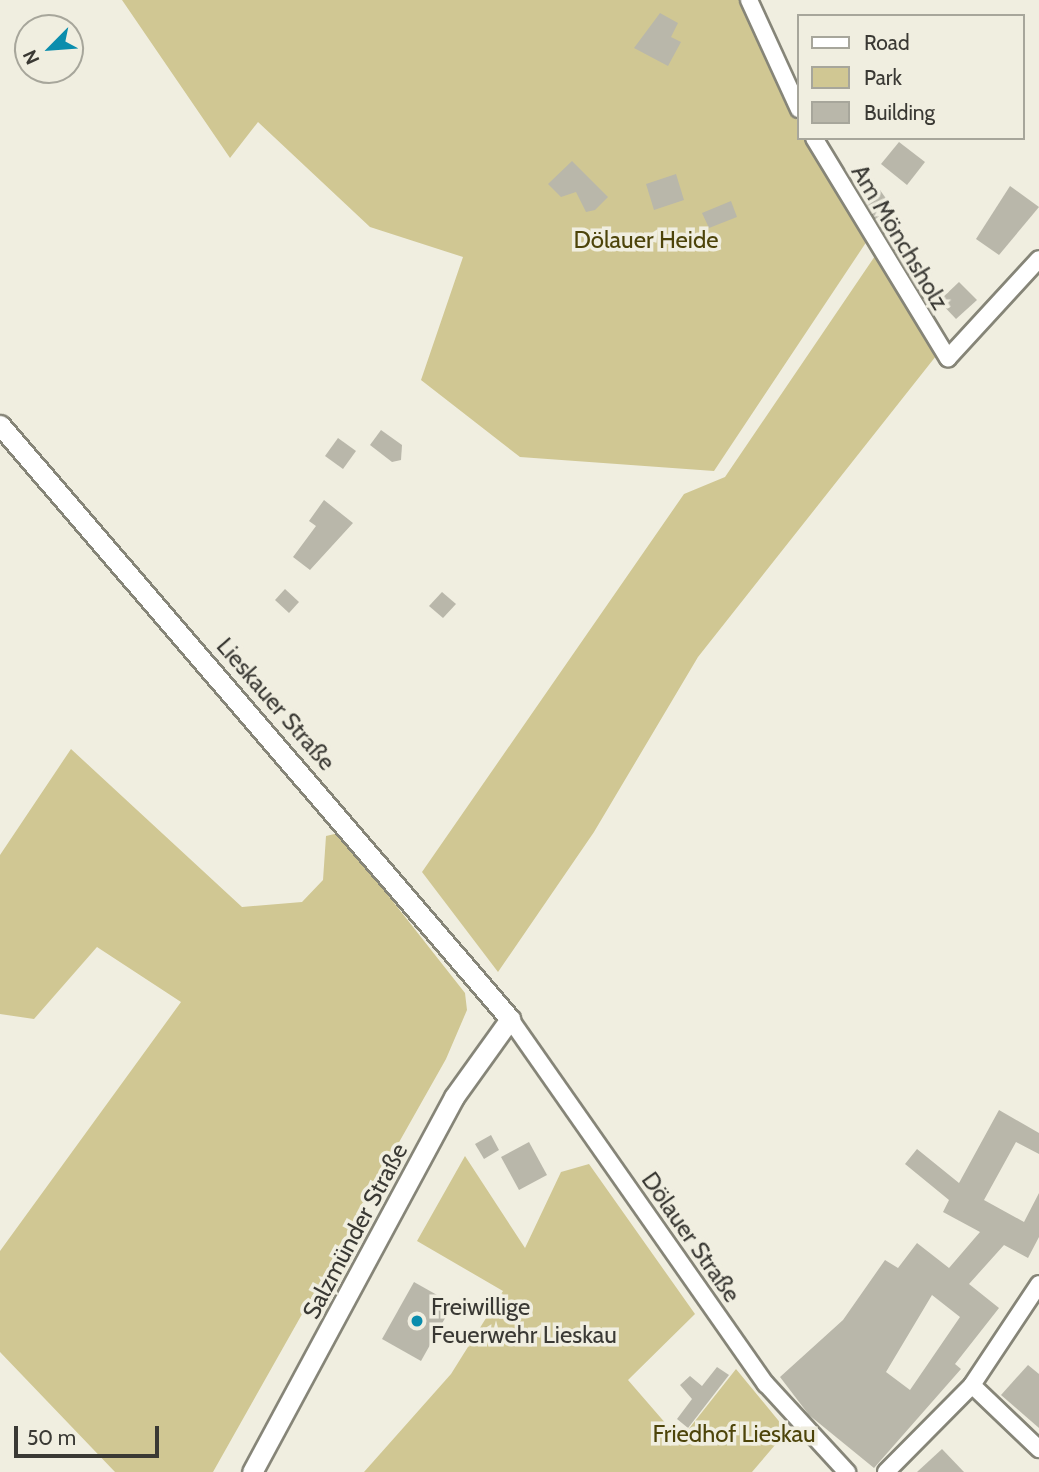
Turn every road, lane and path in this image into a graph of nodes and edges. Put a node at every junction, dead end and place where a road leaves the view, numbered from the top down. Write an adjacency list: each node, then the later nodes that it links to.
1 (749, 0): 2 (street)
2 (797, 105)
3 (815, 140): 4 (street, Am Mönchsholz)
4 (1039, 259)
5 (0, 425): 6 (street, Lieskauer Straße)
6 (510, 1019): 10 (street, Salzmünder Straße); 11 (street, Dölauer Straße)
7 (1039, 1284): 8 (street)
8 (972, 1385): 9 (street); 12 (street)
9 (1039, 1449)
10 (252, 1472)
11 (847, 1472)
12 (886, 1472)

